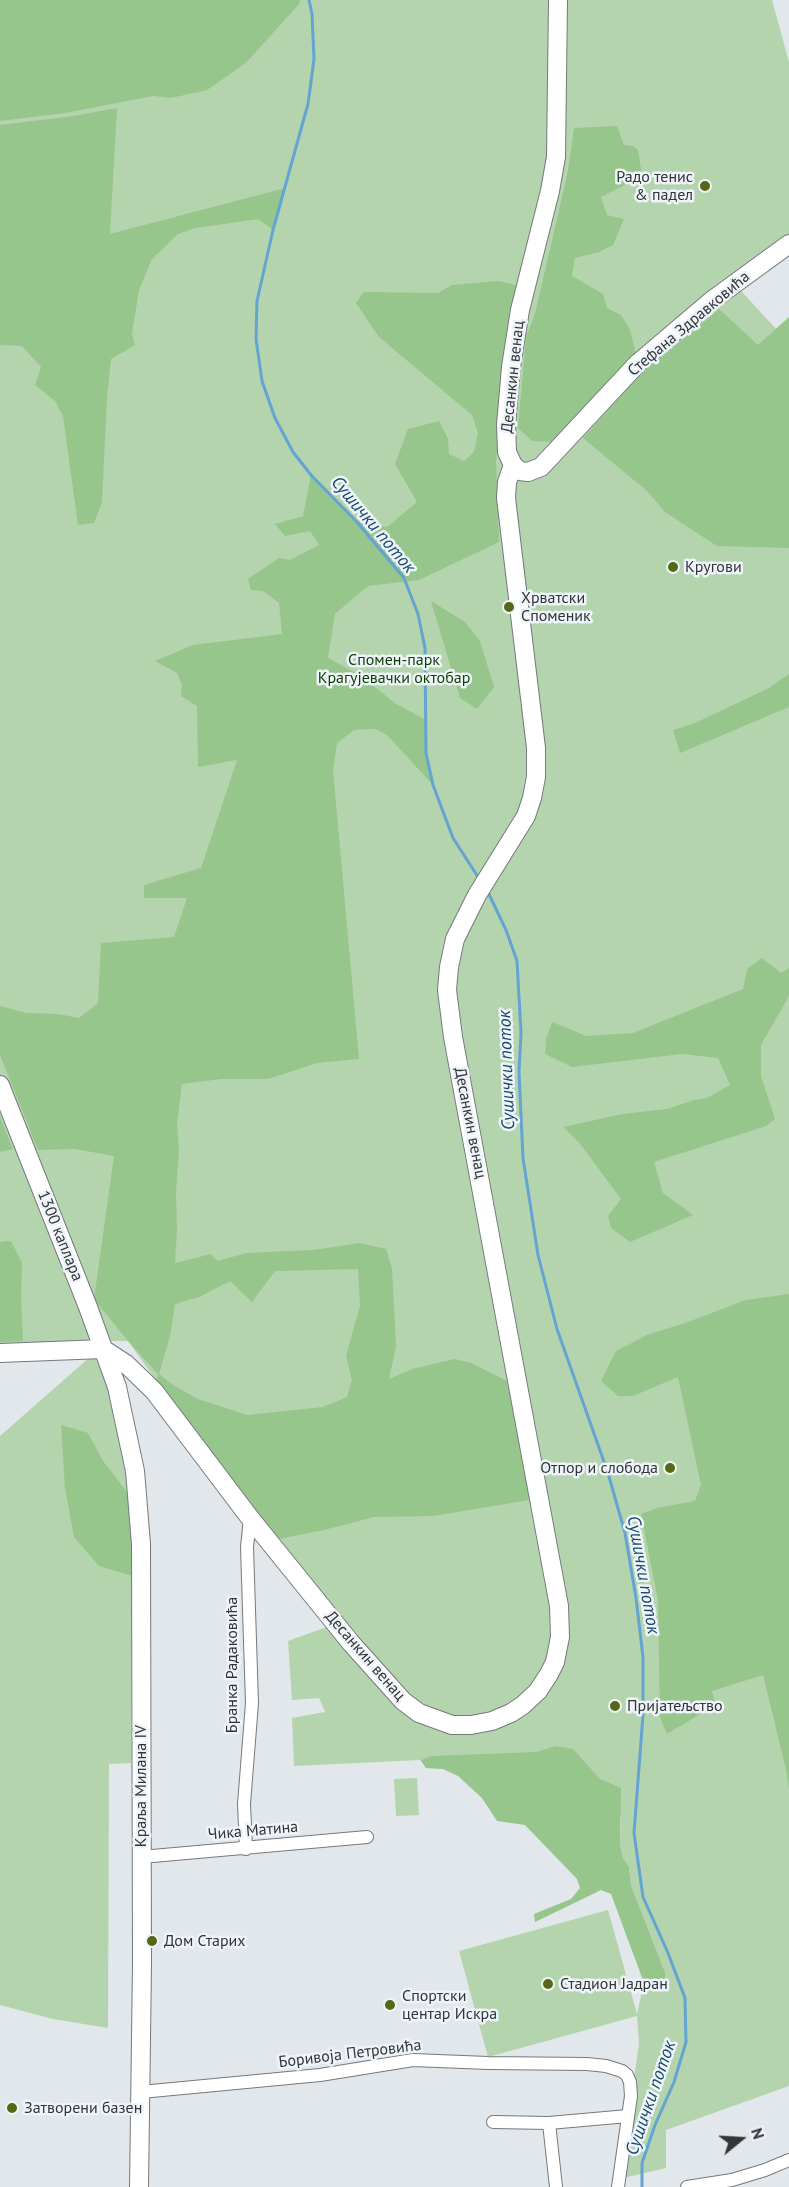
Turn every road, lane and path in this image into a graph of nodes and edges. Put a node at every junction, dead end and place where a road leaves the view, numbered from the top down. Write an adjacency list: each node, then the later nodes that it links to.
1 (558, 0): 3 (street, Десанкин венац)
2 (789, 244): 3 (street, Стефана Здравковића)
3 (513, 465): 9 (street, Десанкин венац)
4 (0, 1086): 5 (street, 1300 каплара)
5 (103, 1349): 6 (street); 7 (street, Десанкин венац); 8 (street, 1300 каплара)
6 (0, 1353)
7 (137, 1373): 8 (street); 9 (street, Десанкин венац)
8 (117, 1387): 12 (street, Краља Милана IV)
9 (250, 1518): 11 (street, Бранка Радаковића)
10 (367, 1837): 11 (street, Чика Матина)
11 (246, 1849): 12 (street, Чика Матина)
12 (141, 1857): 13 (street, Краља Милана IV)
13 (141, 2092): 14 (street, Боривоја Петровића); 18 (street, Краља Милана IV)
14 (628, 2116): 16 (street); 20 (street)
15 (493, 2122): 16 (street)
16 (549, 2122): 19 (street)
17 (789, 2160): 21 (street)
18 (139, 2187)
19 (556, 2187)
20 (618, 2187)
21 (687, 2187)

